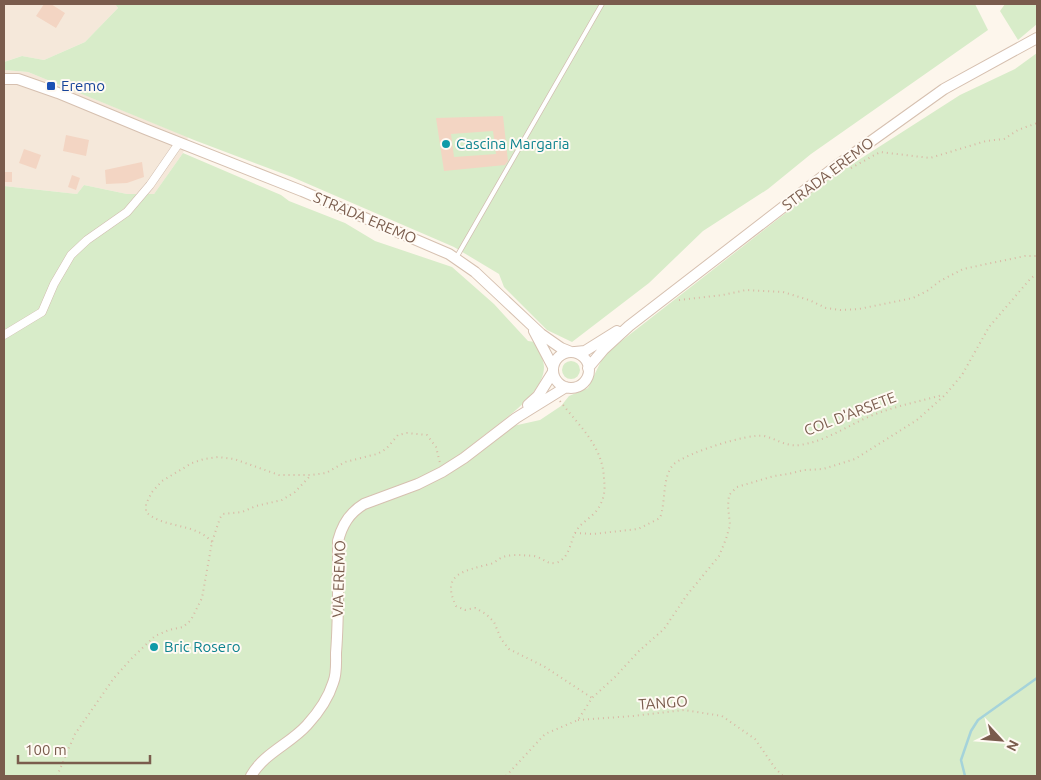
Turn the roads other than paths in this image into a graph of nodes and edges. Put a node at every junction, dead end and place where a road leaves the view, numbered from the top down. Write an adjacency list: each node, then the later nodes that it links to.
1 (602, 4): 5 (lane)
2 (1037, 38): 7 (main road, STRADA EREMO)
3 (4, 79): 4 (main road, STRADA EREMO)
4 (179, 142): 5 (main road, STRADA EREMO); 8 (street)
5 (456, 258): 6 (main road, STRADA EREMO)
6 (531, 326): 9 (main road, STRADA EREMO); 11 (main road, STRADA EREMO)
7 (629, 326): 9 (main road, STRADA EREMO); 10 (main road, STRADA EREMO)
8 (4, 335)
9 (573, 352): 10 (main road); 11 (main road)
10 (588, 368): 12 (main road)
11 (553, 370): 12 (main road); 13 (main road, VIA EREMO)
12 (566, 387): 13 (main road, VIA EREMO)
13 (516, 418): 14 (main road, VIA EREMO)
14 (251, 776)

